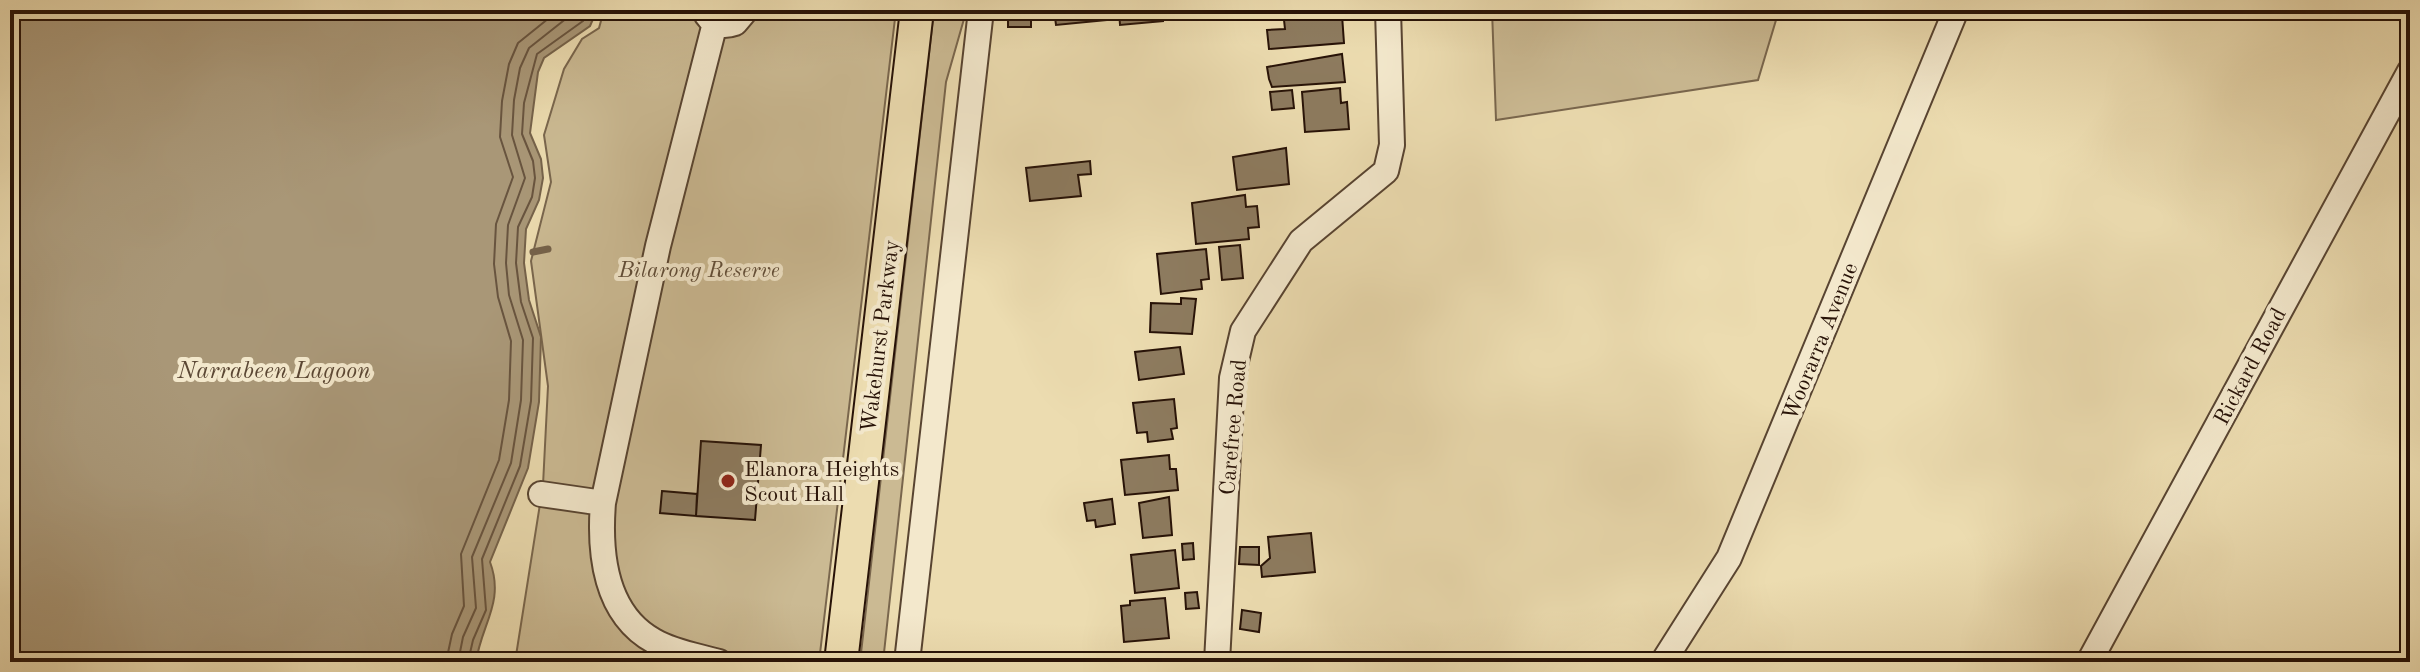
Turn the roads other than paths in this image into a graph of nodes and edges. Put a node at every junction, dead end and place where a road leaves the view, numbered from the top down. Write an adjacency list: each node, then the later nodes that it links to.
1 (746, 10): 6 (street)
2 (917, 10): 11 (main road, Wakehurst Parkway)
3 (981, 10): 12 (street)
4 (1388, 10): 13 (street, Carefree Road)
5 (1956, 10): 14 (street, Woorarra Avenue)
6 (710, 17): 9 (street)
7 (2410, 71): 15 (street, Rickard Road)
8 (541, 494): 9 (street)
9 (603, 503): 10 (street)
10 (719, 662)
11 (841, 662)
12 (907, 662)
13 (1217, 662)
14 (1663, 662)
15 (2089, 662)

